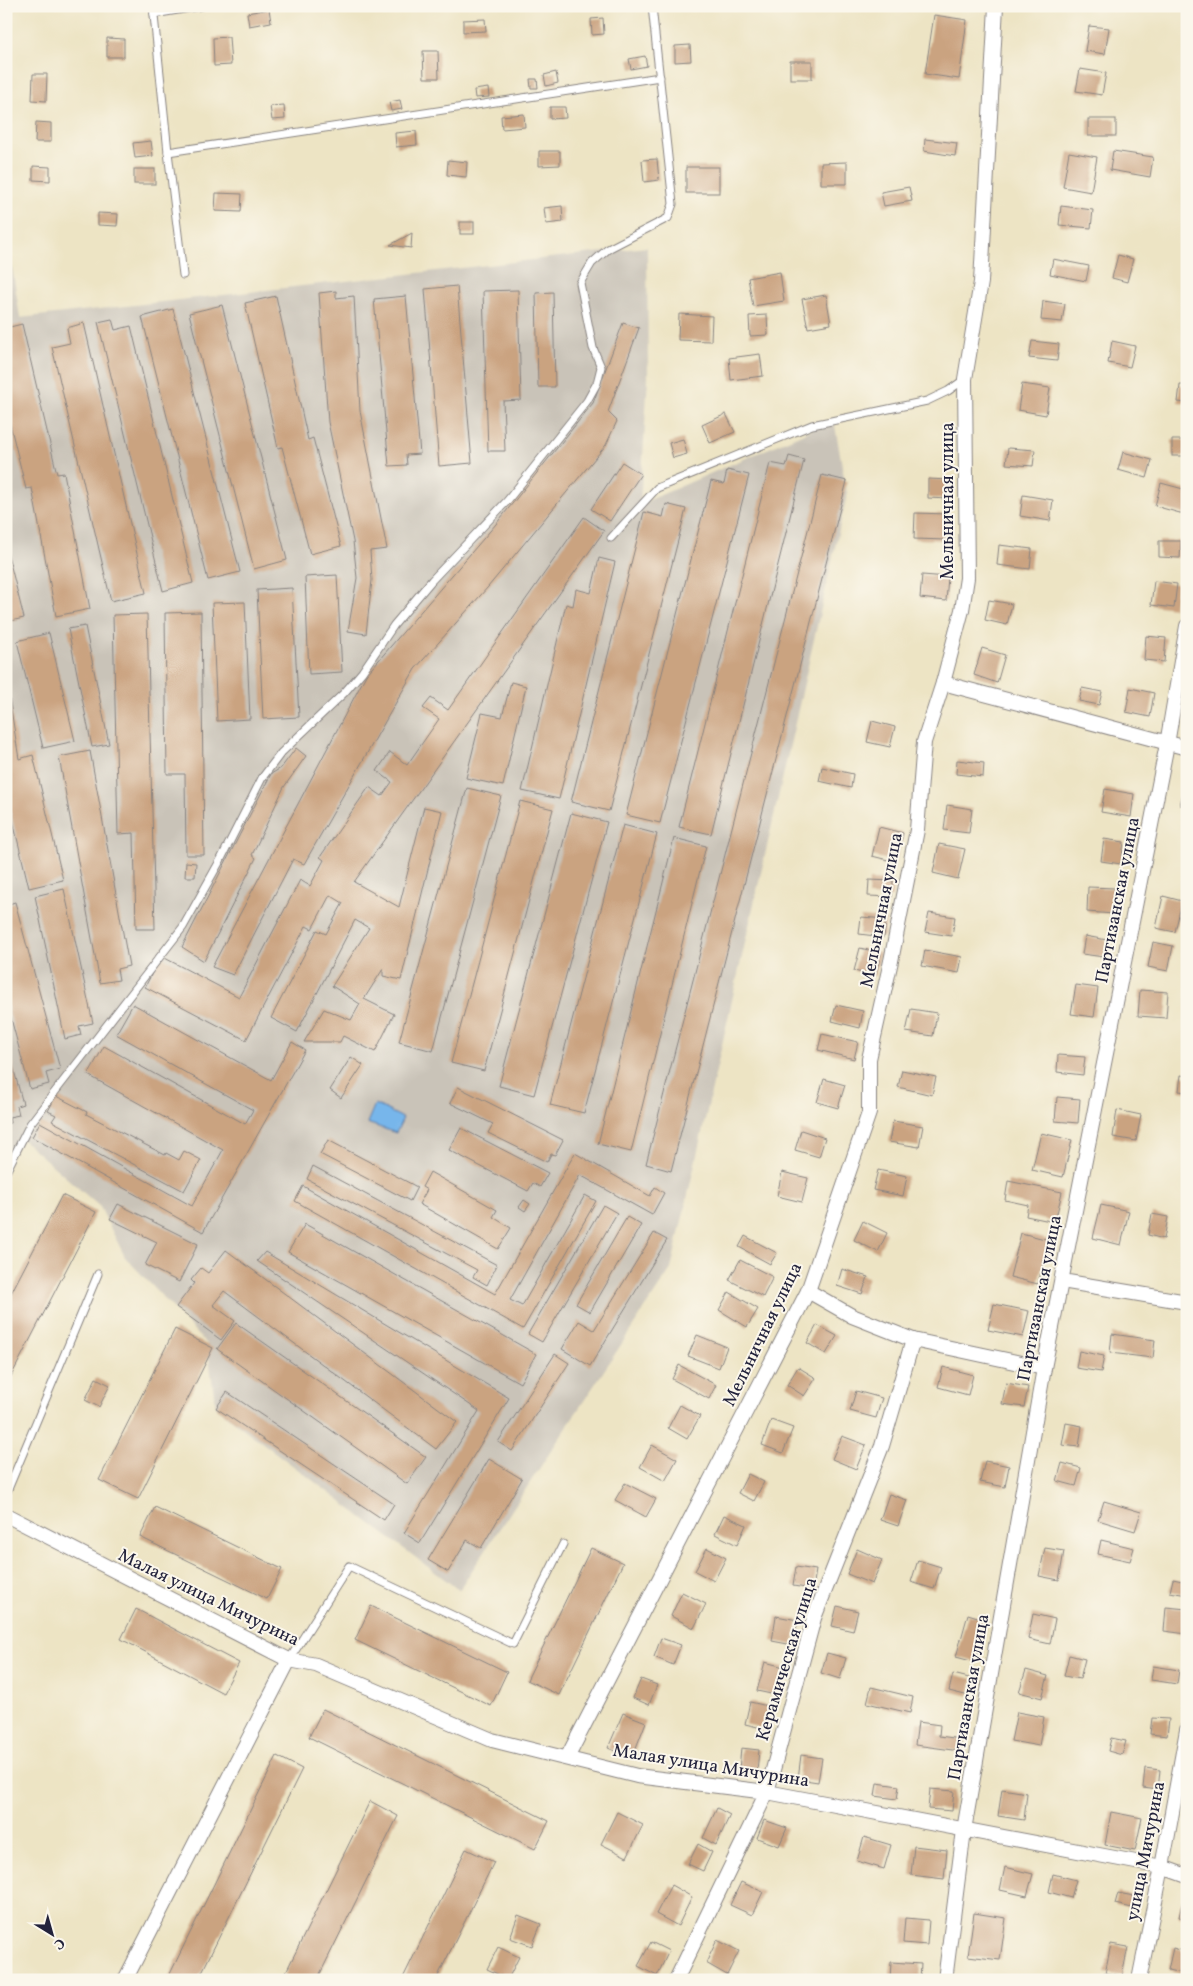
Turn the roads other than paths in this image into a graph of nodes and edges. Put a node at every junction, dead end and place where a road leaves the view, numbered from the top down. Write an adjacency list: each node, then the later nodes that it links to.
1 (202, 6): 4 (lane)
2 (652, 6): 5 (lane)
3 (996, 6): 8 (street, Мельничная улица)
4 (154, 10): 6 (lane)
5 (660, 77): 6 (lane); 14 (lane)
6 (168, 152): 7 (lane)
7 (183, 276)
8 (965, 379): 9 (lane); 11 (street, Мельничная улица)
9 (611, 538)
10 (1187, 626): 12 (street, Партизанская улица)
11 (943, 683): 12 (street); 17 (street, Мельничная улица)
12 (1167, 744): 13 (street); 16 (street, Партизанская улица)
13 (1187, 748)
14 (6, 1172)
15 (98, 1274): 21 (lane)
16 (1062, 1281): 18 (street); 20 (street, Партизанская улица)
17 (808, 1291): 19 (street); 26 (street, Мельничная улица)
18 (1187, 1302)
19 (913, 1340): 20 (street); 27 (street, Керамическая улица)
20 (1044, 1368): 28 (street, Партизанская улица)
21 (6, 1494)
22 (6, 1515): 24 (street, Малая улица Мичурина)
23 (562, 1544): 24 (lane)
24 (288, 1660): 26 (street, Малая улица Мичурина); 31 (street)
25 (1187, 1730): 29 (street, улица Мичурина)
26 (567, 1758): 27 (street, Малая улица Мичурина)
27 (767, 1792): 28 (street, Малая улица Мичурина); 32 (street, Керамическая улица)
28 (964, 1830): 29 (street, Малая улица Мичурина); 33 (street, Партизанская улица)
29 (1162, 1868): 30 (street, Малая улица Мичурина); 34 (street, улица Мичурина)
30 (1187, 1876)
31 (125, 1980)
32 (676, 1980)
33 (945, 1980)
34 (1139, 1980)

